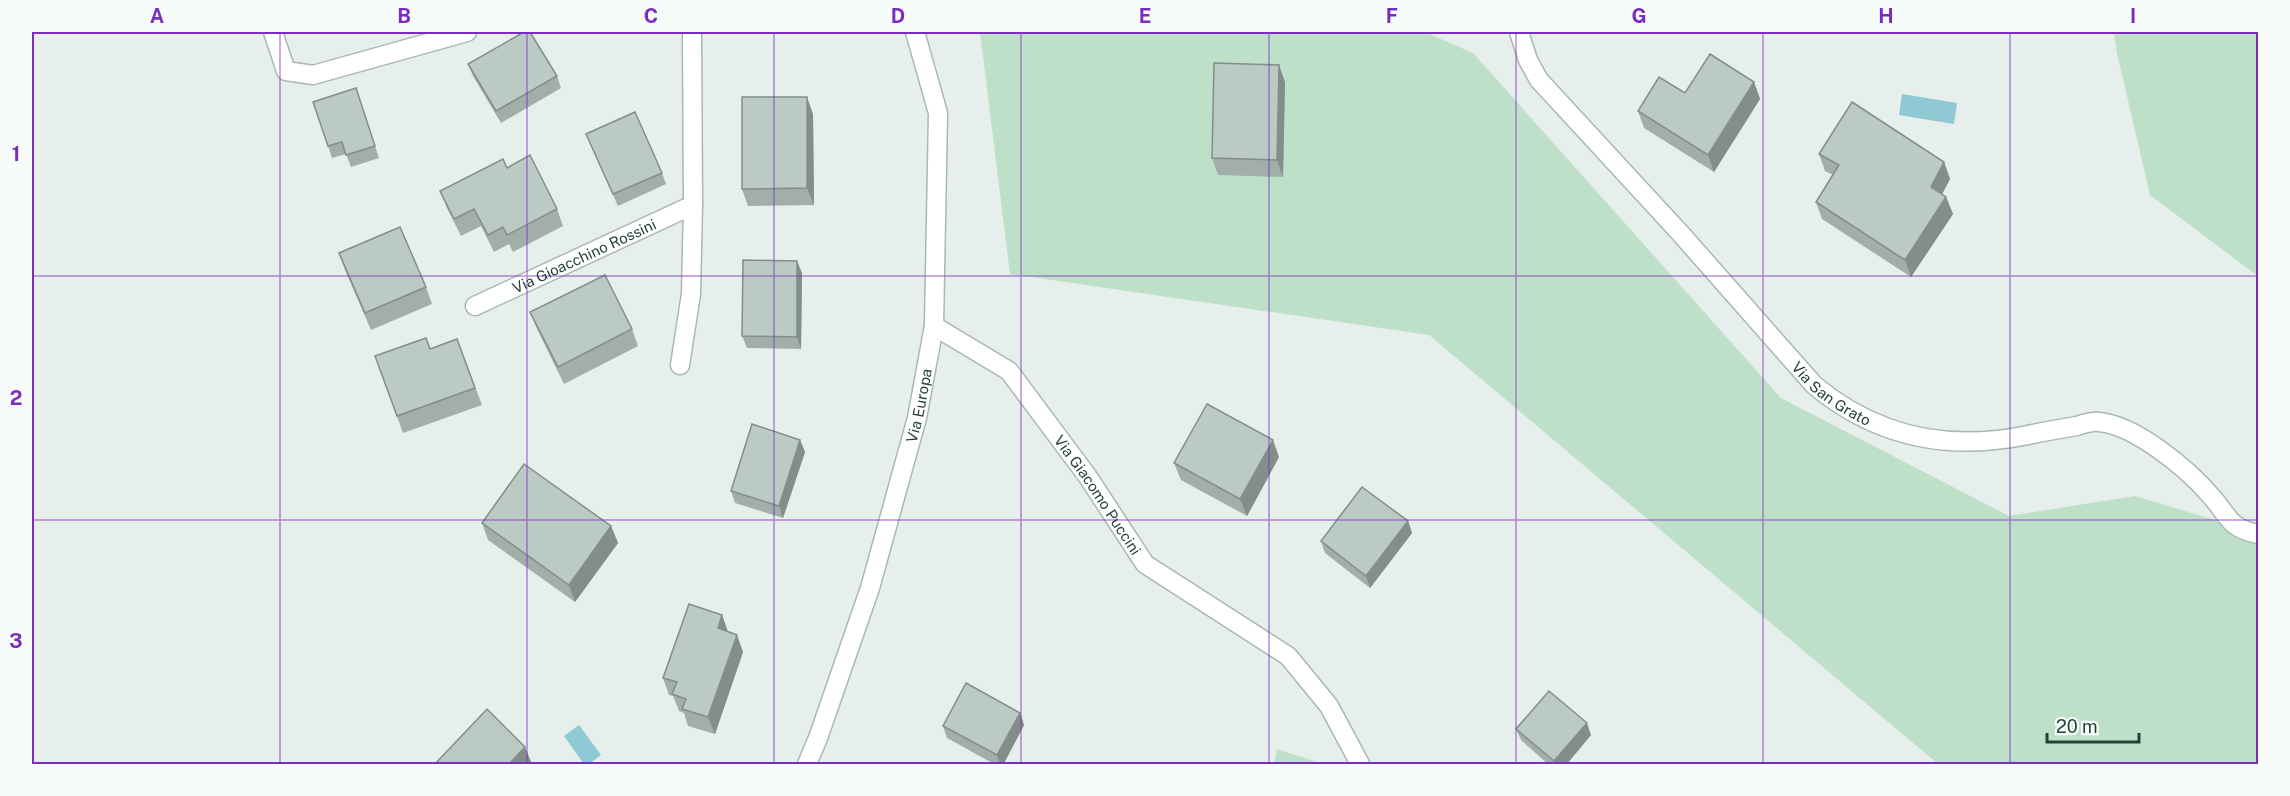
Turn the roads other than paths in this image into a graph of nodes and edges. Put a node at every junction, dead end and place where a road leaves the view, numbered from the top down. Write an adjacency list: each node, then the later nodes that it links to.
1 (273, 32): 2 (street)
2 (467, 32)
3 (692, 32): 6 (street)
4 (915, 32): 8 (street, Via Europa)
5 (1520, 32): 10 (street, Via San Grato)
6 (693, 205): 7 (street, Via Gioacchino Rossini); 9 (street)
7 (475, 306)
8 (934, 326): 11 (street, Via Europa); 12 (street, Via Giacomo Puccini)
9 (680, 365)
10 (2259, 534)
11 (807, 765)
12 (1360, 765)

